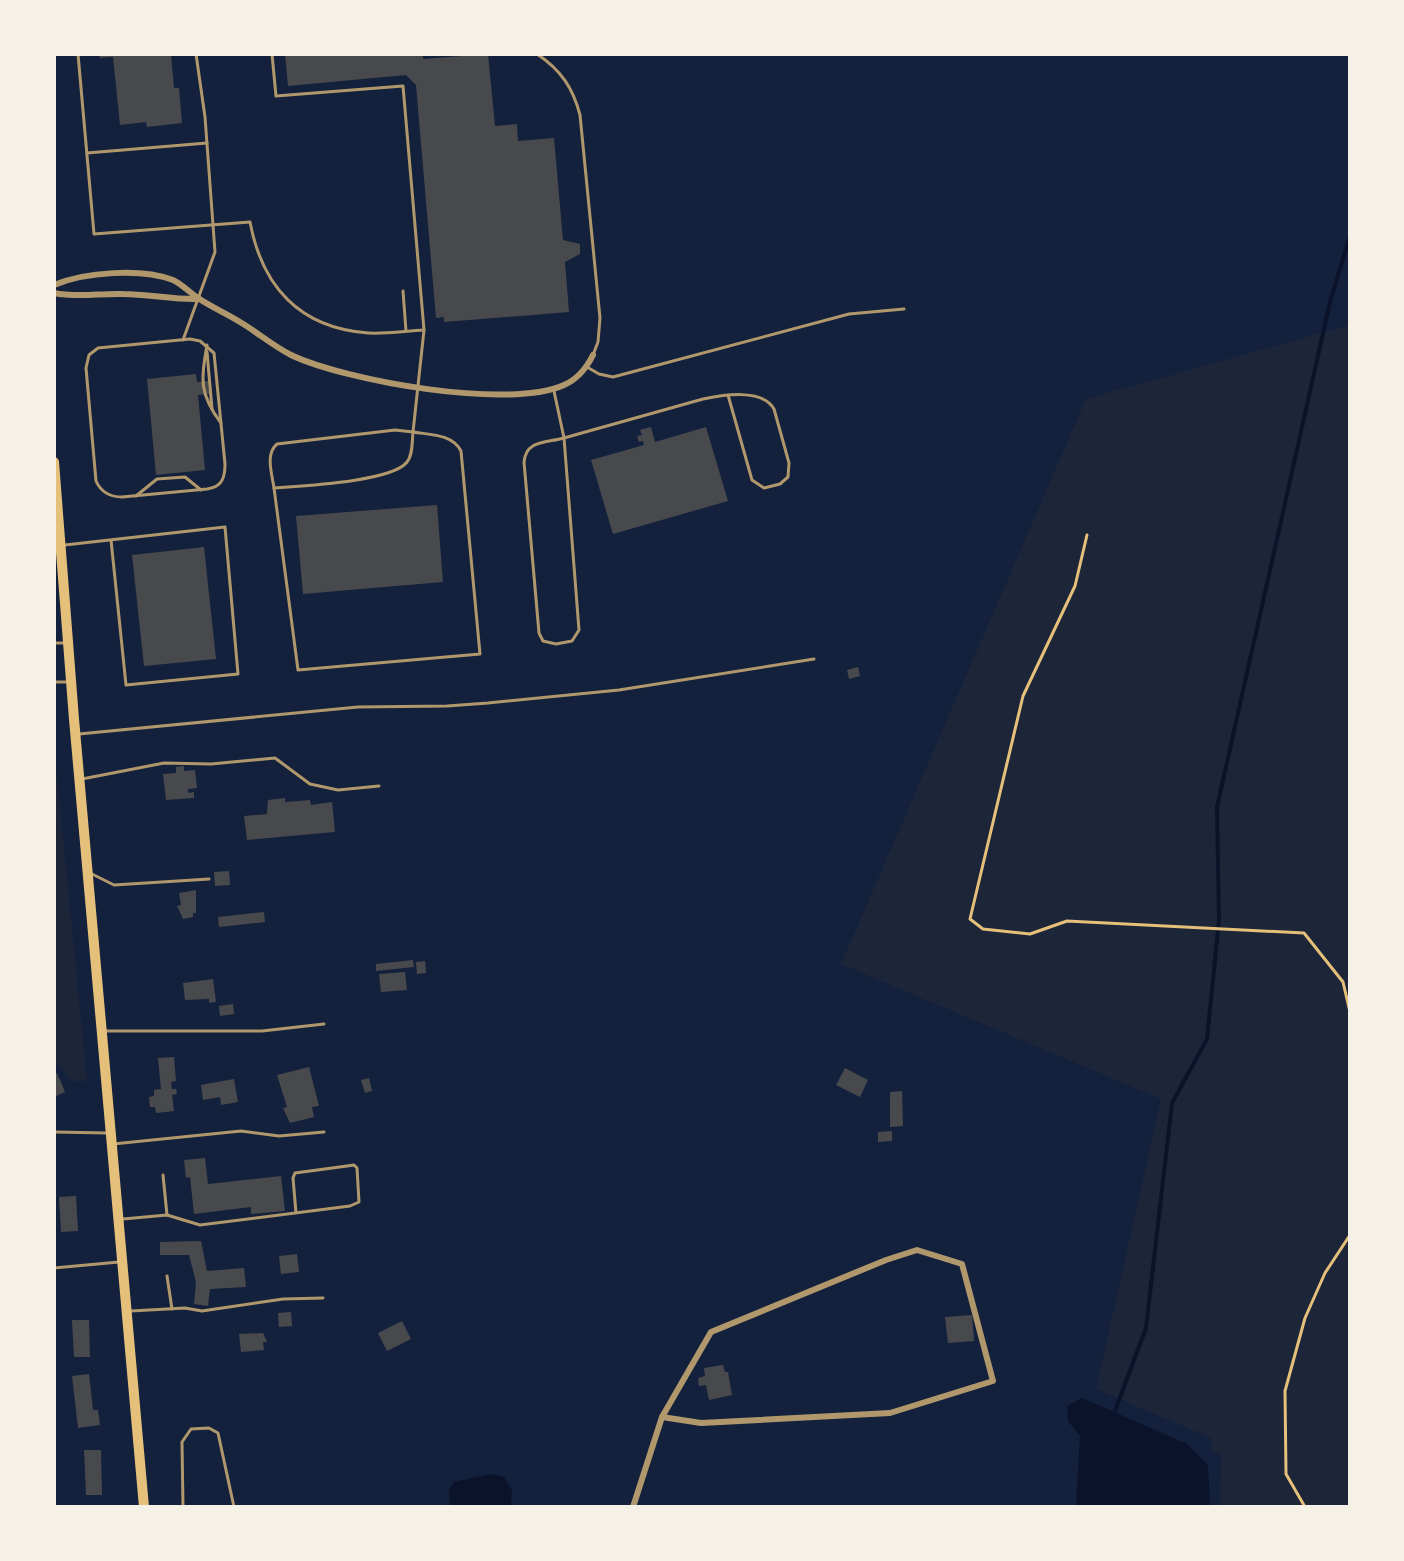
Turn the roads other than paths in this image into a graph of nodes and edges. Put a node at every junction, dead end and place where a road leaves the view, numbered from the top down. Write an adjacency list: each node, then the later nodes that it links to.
1 (78, 54): 6 (lane)
2 (196, 54): 5 (lane)
3 (272, 54): 13 (lane)
4 (537, 54): 17 (lane)
5 (207, 143): 6 (lane); 7 (lane)
6 (87, 153): 7 (lane)
7 (214, 224): 11 (lane); 14 (lane)
8 (54, 285): 11 (street)
9 (403, 291): 14 (lane)
10 (54, 293): 11 (street)
11 (199, 299): 15 (lane); 19 (street)
12 (904, 309): 18 (lane)
13 (424, 330): 14 (lane); 19 (lane)
14 (407, 331)
15 (183, 340): 16 (lane); 28 (lane)
16 (207, 345): 22 (lane); 22 (lane)
17 (593, 355): 18 (street)
18 (587, 367): 20 (street)
19 (420, 386): 20 (street); 23 (lane)
20 (553, 389): 24 (lane)
21 (728, 395): 21 (lane); 24 (lane)
22 (221, 423): 27 (lane)
23 (413, 432): 26 (lane); 26 (lane); 26 (lane)
24 (564, 438): 24 (lane)
25 (54, 462): 30 (main road)
26 (274, 488)
27 (201, 490): 28 (lane); 28 (lane)
28 (136, 496)
29 (111, 540): 29 (lane); 30 (lane)
30 (61, 545): 31 (main road)
31 (59, 584): 32 (main road)
32 (69, 642): 33 (lane); 36 (main road)
33 (54, 643)
34 (814, 659): 37 (lane)
35 (54, 682): 36 (lane)
36 (71, 682): 37 (main road)
37 (76, 734): 38 (main road)
38 (80, 779): 39 (lane); 40 (main road)
39 (379, 786)
40 (88, 872): 41 (lane); 43 (main road)
41 (209, 879)
42 (324, 1024): 43 (lane)
43 (102, 1031): 46 (main road)
44 (54, 1132): 46 (lane)
45 (324, 1132): 46 (lane)
46 (112, 1138): 50 (main road)
47 (163, 1175): 49 (lane)
48 (296, 1213): 48 (lane); 49 (lane)
49 (167, 1215): 50 (lane)
50 (119, 1220): 51 (main road)
51 (123, 1262): 52 (lane); 56 (main road)
52 (54, 1268)
53 (167, 1276): 55 (lane)
54 (323, 1298): 55 (lane)
55 (172, 1309): 56 (lane)
56 (127, 1311): 58 (main road)
57 (662, 1417): 57 (street); 61 (street)
58 (144, 1507)
59 (183, 1507): 60 (lane)
60 (234, 1507)
61 (633, 1507)

